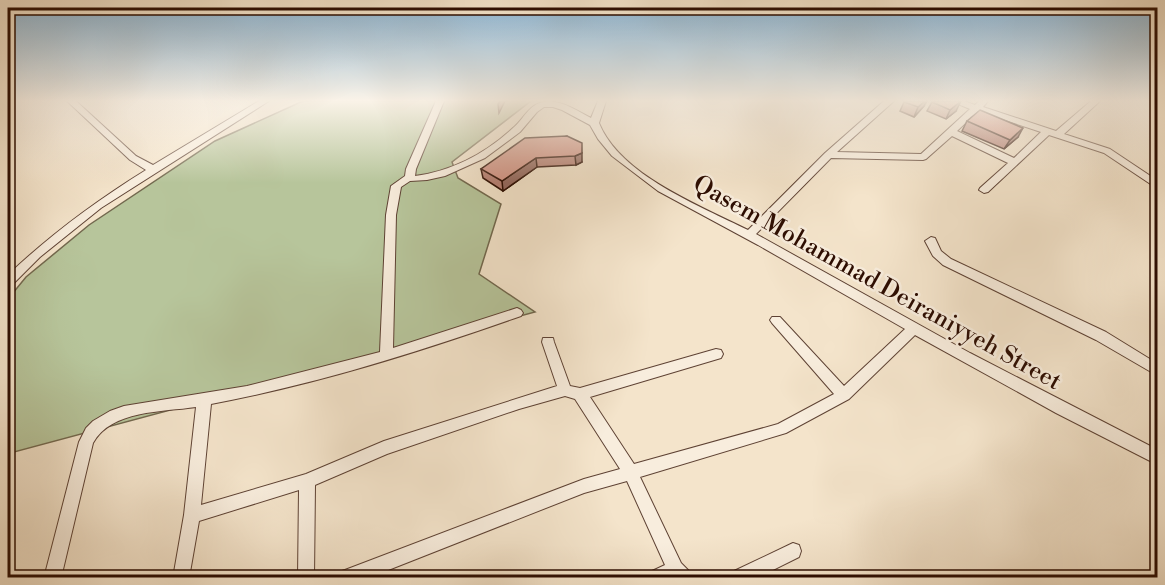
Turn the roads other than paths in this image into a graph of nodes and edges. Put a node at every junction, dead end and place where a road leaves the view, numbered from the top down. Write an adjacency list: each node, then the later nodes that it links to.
1 (101, 128): 14 (street)
2 (223, 128): 14 (street)
3 (429, 128): 15 (street)
4 (519, 128): 15 (street)
5 (597, 128): 18 (street, Qasem Mohammad Deiraniyyeh Street)
6 (859, 128): 12 (street)
7 (955, 128): 10 (street)
8 (1040, 128): 11 (street)
9 (1058, 128): 11 (street)
10 (951, 132): 12 (street); 13 (street)
11 (1052, 133): 13 (street); 16 (street)
12 (828, 155): 18 (street)
13 (1015, 162): 17 (street)
14 (155, 171): 20 (street)
15 (410, 177): 25 (street)
16 (1158, 186)
17 (984, 190)
18 (749, 235): 23 (street, Qasem Mohammad Deiraniyyeh Street)
19 (931, 241): 27 (street)
20 (8, 282)
21 (517, 313): 25 (street)
22 (776, 320): 30 (street)
23 (913, 329): 30 (street); 32 (street, Qasem Mohammad Deiraniyyeh Street)
24 (548, 342): 28 (street)
25 (386, 354): 31 (street)
26 (716, 354): 29 (street)
27 (1158, 371)
28 (565, 390): 29 (street); 34 (street)
29 (580, 394): 33 (street)
30 (844, 395): 33 (street)
31 (204, 401): 35 (street); 38 (street)
32 (1158, 458)
33 (630, 471): 37 (street); 41 (street)
34 (307, 481): 35 (street); 40 (street)
35 (192, 515): 39 (street)
36 (794, 551): 43 (street)
37 (680, 573): 42 (street)
38 (52, 578)
39 (181, 578)
40 (306, 578)
41 (345, 578)
42 (656, 578)
43 (738, 578)

